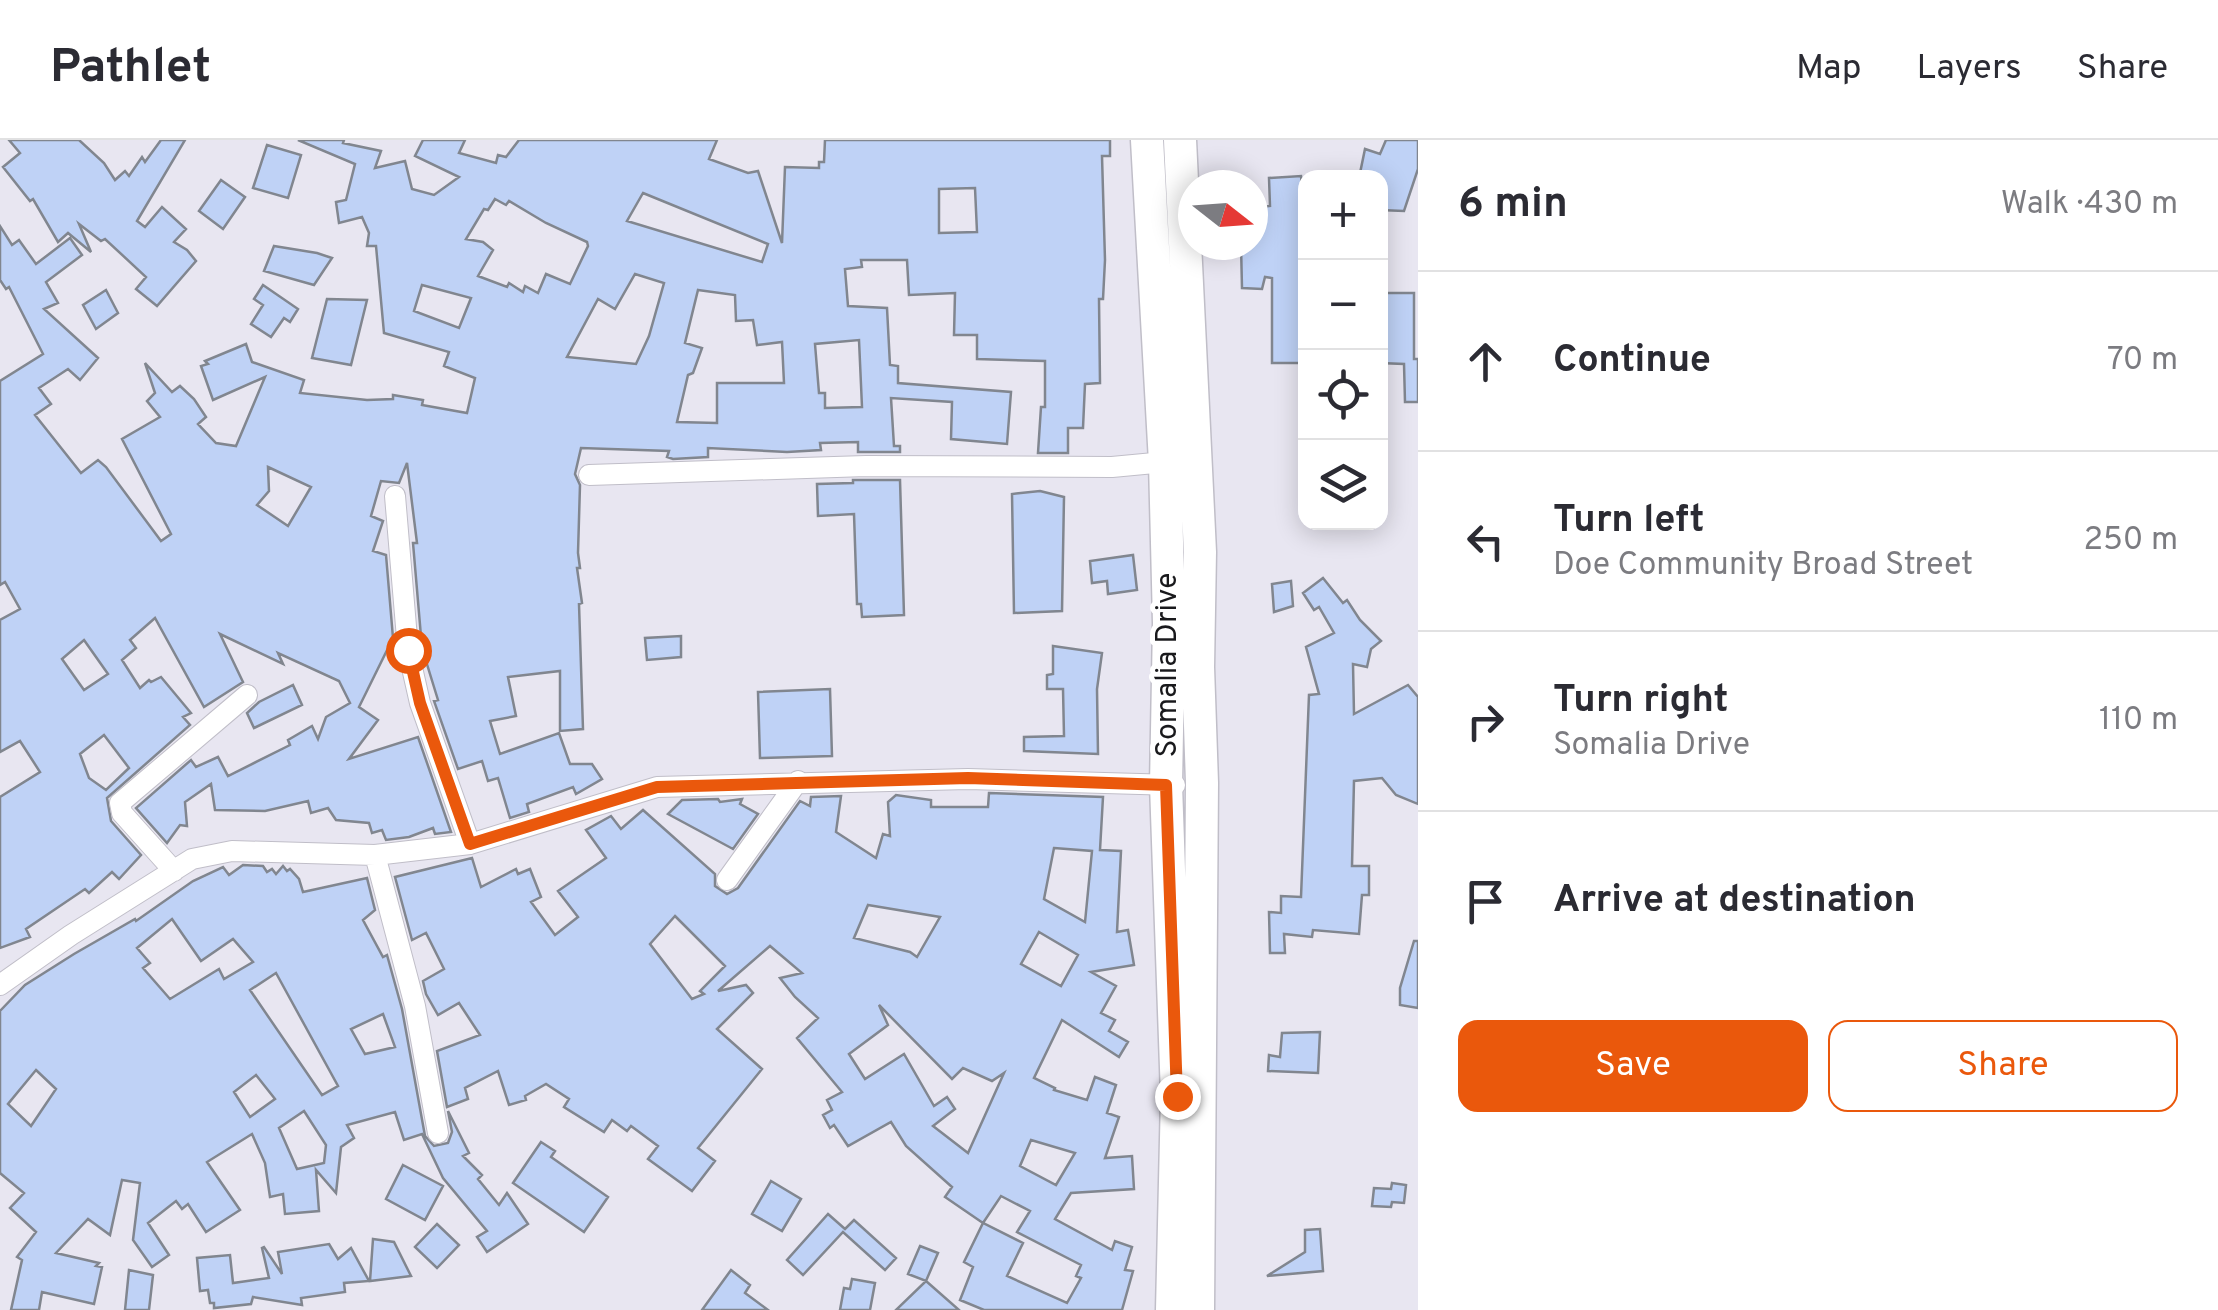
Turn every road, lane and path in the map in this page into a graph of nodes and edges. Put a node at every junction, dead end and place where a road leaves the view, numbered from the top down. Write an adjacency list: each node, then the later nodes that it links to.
1 (1147, 140): 3 (main road, Somalia Drive)
2 (1180, 140): 8 (main road, Somalia Drive)
3 (1165, 462): 4 (street); 9 (main road, Somalia Drive)
4 (589, 476)
5 (395, 496): 10 (street)
6 (246, 694): 12 (street)
7 (798, 781): 9 (street); 10 (street); 13 (street)
8 (1202, 783): 9 (street); 17 (main road, Somalia Drive)
9 (1166, 785): 16 (main road, Somalia Drive)
10 (470, 844): 11 (street)
11 (376, 855): 12 (street); 15 (street)
12 (174, 871): 14 (street)
13 (728, 880)
14 (0, 986)
15 (438, 1134)
16 (1172, 1310)
17 (1198, 1310)

